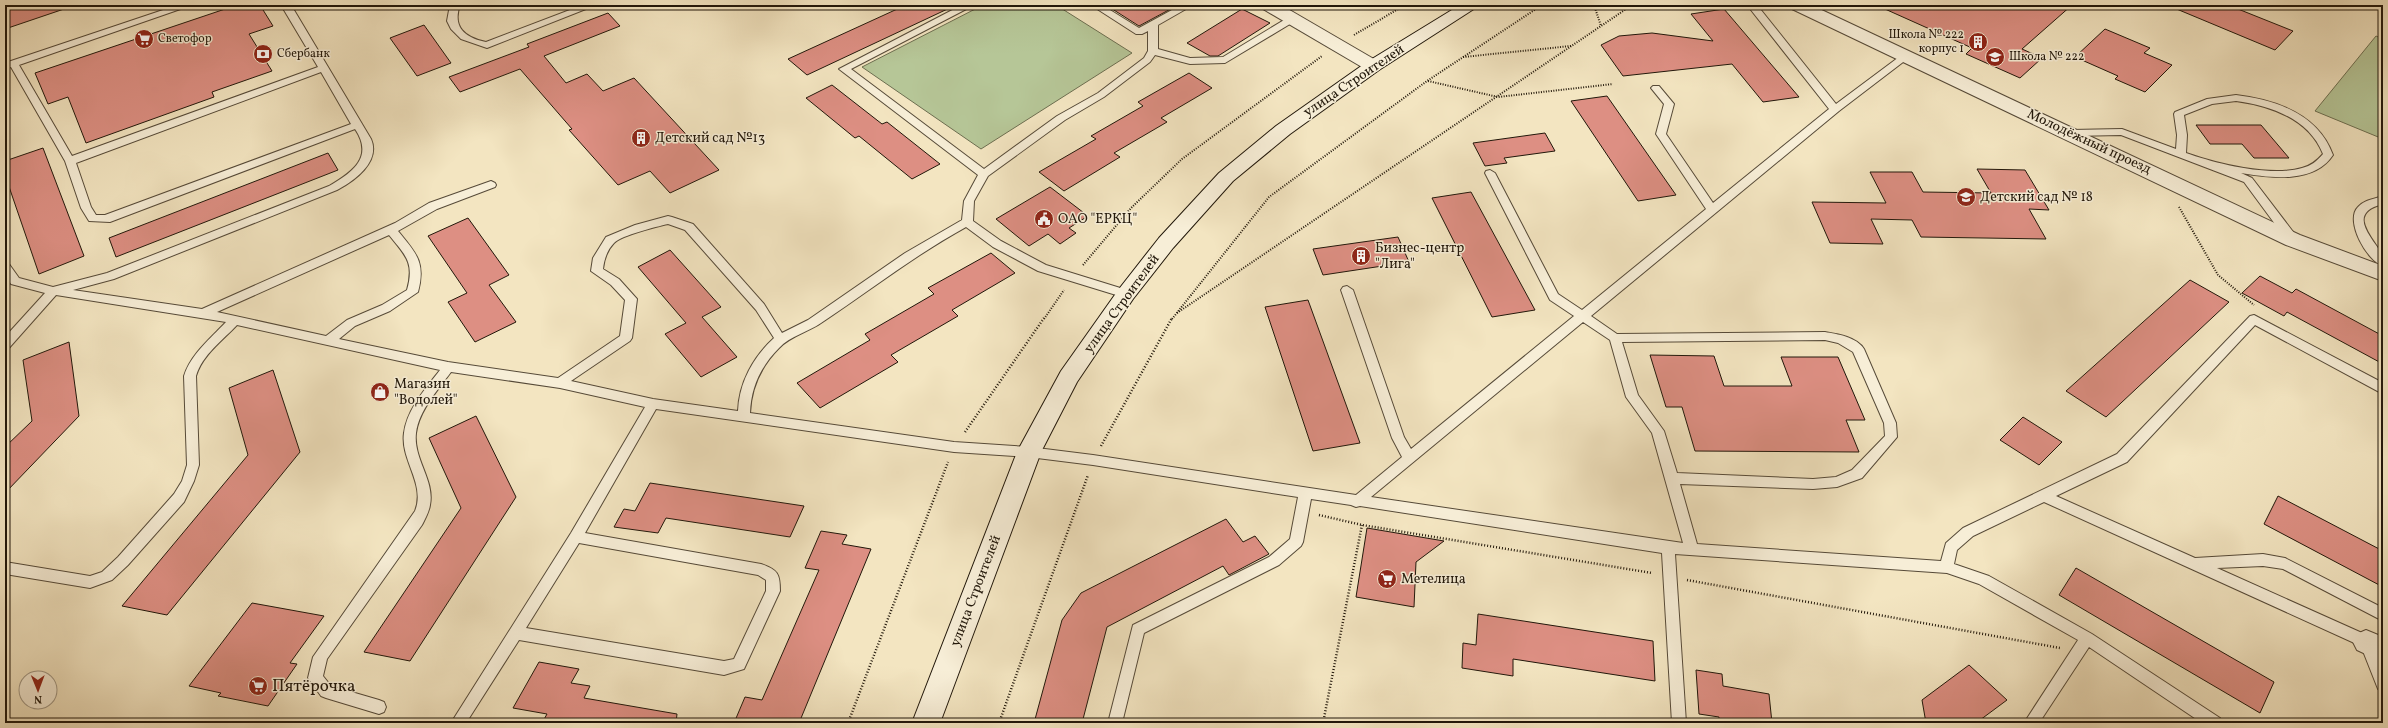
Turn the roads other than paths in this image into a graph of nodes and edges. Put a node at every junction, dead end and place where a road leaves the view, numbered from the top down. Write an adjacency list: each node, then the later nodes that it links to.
1 (187, 5): 16 (lane)
2 (286, 5): 18 (lane)
3 (455, 5): 4 (lane)
4 (591, 5)
5 (969, 5): 27 (lane)
6 (1096, 5): 13 (lane)
7 (1188, 5): 13 (lane)
8 (1269, 5): 12 (street)
9 (1472, 5): 17 (street, улица Строителей)
10 (1761, 5): 20 (lane)
11 (1798, 5): 15 (street, Молодёжный проезд)
12 (1292, 19): 14 (lane); 17 (street)
13 (1153, 25): 14 (lane)
14 (1153, 51): 27 (lane)
15 (1906, 56): 20 (lane); 22 (street, Молодёжный проезд)
16 (9, 65): 24 (lane)
17 (1373, 66): 39 (street, улица Строителей)
18 (324, 68): 21 (lane); 24 (lane)
19 (1656, 88): 30 (lane)
20 (1835, 109): 30 (lane)
21 (356, 125): 24 (lane); 38 (lane)
22 (2071, 133): 23 (lane); 33 (street, Молодёжный проезд)
23 (2181, 154): 25 (lane); 25 (lane)
24 (70, 161)
25 (2207, 164): 33 (lane)
26 (1490, 173): 41 (lane)
27 (984, 174): 31 (lane)
28 (491, 185): 32 (lane)
29 (2383, 200): 34 (lane)
30 (1712, 209): 41 (lane)
31 (967, 222): 39 (lane); 44 (lane)
32 (391, 230): 40 (lane); 45 (lane)
33 (2293, 240): 36 (street, Молодёжный проезд)
34 (2383, 262)
35 (5, 267): 38 (lane)
36 (2383, 274)
37 (1347, 290): 53 (lane)
38 (53, 291): 40 (lane); 46 (lane)
39 (1126, 294): 52 (street, улица Строителей)
40 (202, 313): 42 (lane)
41 (1582, 317): 43 (lane); 53 (lane)
42 (234, 321): 45 (lane); 63 (lane)
43 (1615, 338): 54 (lane); 54 (lane)
44 (780, 340): 48 (lane); 51 (lane)
45 (328, 341): 47 (lane)
46 (5, 345)
47 (448, 367): 48 (lane); 69 (lane)
48 (560, 383): 50 (lane)
49 (2383, 389): 56 (lane)
50 (653, 404): 51 (lane); 58 (lane)
51 (744, 416): 52 (lane)
52 (1028, 452): 55 (lane); 71 (street, улица Строителей)
53 (1409, 456): 57 (lane)
54 (1672, 478): 60 (lane)
55 (1304, 494): 57 (lane); 72 (lane)
56 (2044, 496): 61 (lane); 62 (lane)
57 (1356, 502): 59 (lane)
58 (576, 537): 65 (lane); 65 (lane)
59 (1668, 548): 60 (lane); 73 (lane)
60 (1692, 550): 62 (lane)
61 (2195, 564): 64 (lane); 67 (lane)
62 (1947, 567): 66 (lane)
63 (5, 568)
64 (2383, 615)
65 (516, 633): 70 (lane)
66 (2087, 638): 74 (lane); 75 (lane)
67 (2375, 646): 68 (lane)
68 (2383, 684)
69 (379, 707)
70 (458, 723)
71 (926, 723)
72 (1115, 723)
73 (1679, 723)
74 (2031, 723)
75 (2215, 723)

